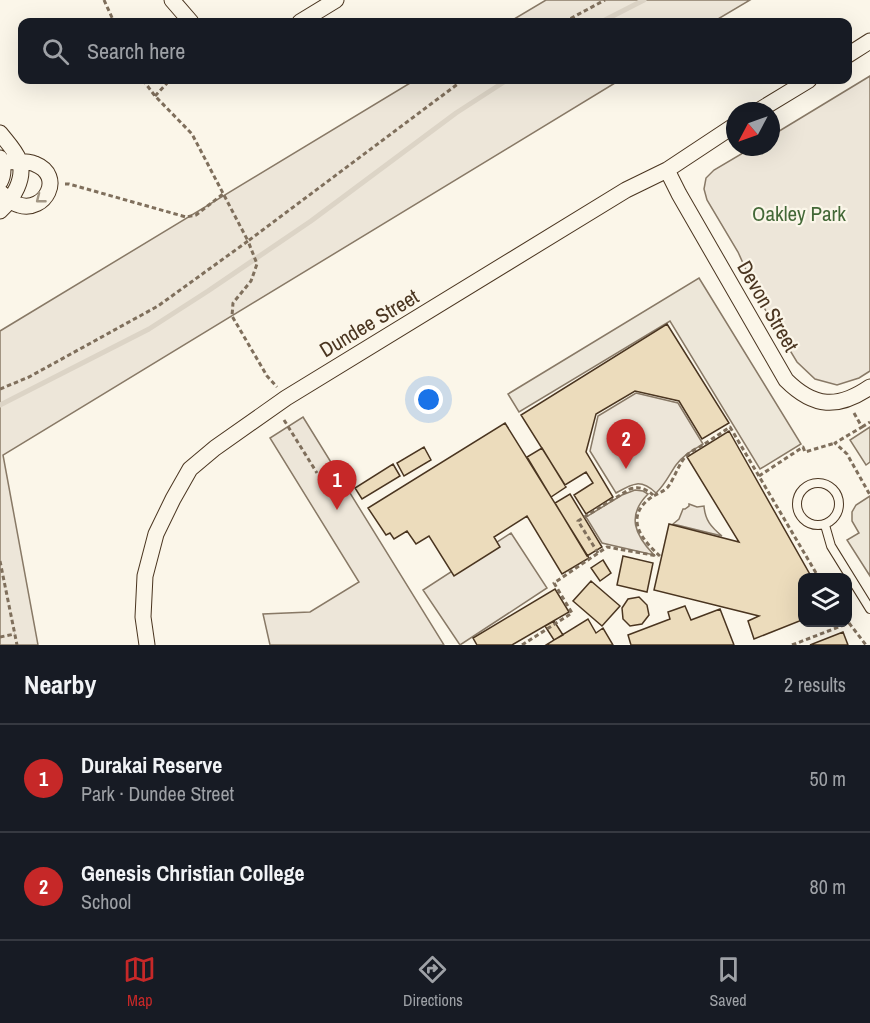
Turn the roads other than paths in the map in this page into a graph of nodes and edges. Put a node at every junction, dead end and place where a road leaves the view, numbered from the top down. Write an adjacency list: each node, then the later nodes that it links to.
1 (172, 0): 3 (street)
2 (336, 0): 4 (street)
3 (188, 18)
4 (307, 18)
5 (870, 41): 6 (street)
6 (852, 52)
7 (802, 84): 8 (street)
8 (773, 102)
9 (726, 132): 12 (street, Dundee Street)
10 (0, 133): 11 (street)
11 (20, 162): 13 (street); 13 (street); 13 (street, one-way to 13)
12 (667, 170): 14 (street, Devon Street); 17 (street, Dundee Street)
13 (4, 184)
14 (870, 387)
15 (825, 525): 15 (lane); 16 (lane)
16 (870, 609)
17 (147, 645)

